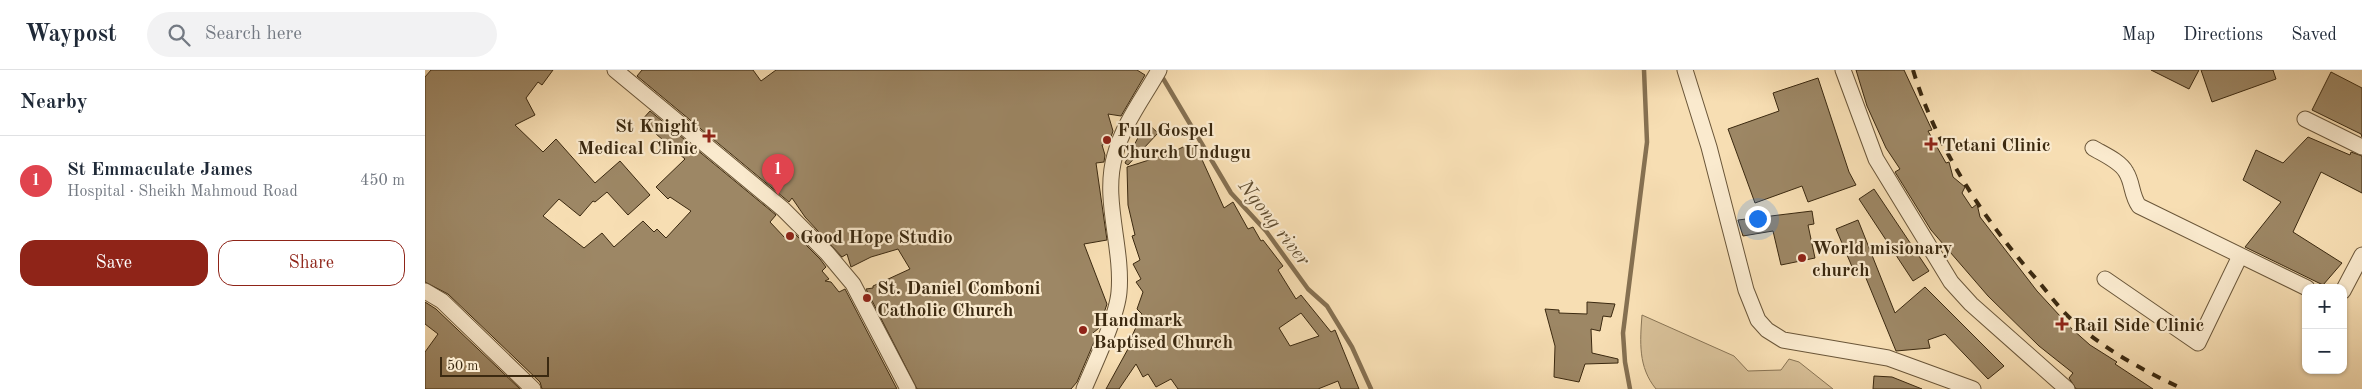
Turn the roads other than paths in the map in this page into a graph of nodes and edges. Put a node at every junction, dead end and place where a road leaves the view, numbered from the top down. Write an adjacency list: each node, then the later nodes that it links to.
1 (615, 70): 15 (street)
2 (1685, 70): 17 (street)
3 (1843, 70): 18 (street)
4 (1157, 73): 16 (street)
5 (2305, 119): 6 (street)
6 (2362, 147)
7 (2093, 148): 8 (street)
8 (2240, 256): 10 (street); 12 (street)
9 (2360, 264): 11 (street)
10 (2105, 279)
11 (2347, 285)
12 (2302, 286)
13 (425, 291): 14 (street)
14 (533, 389)
15 (909, 389)
16 (1084, 389)
17 (1973, 389)
18 (2067, 389)

